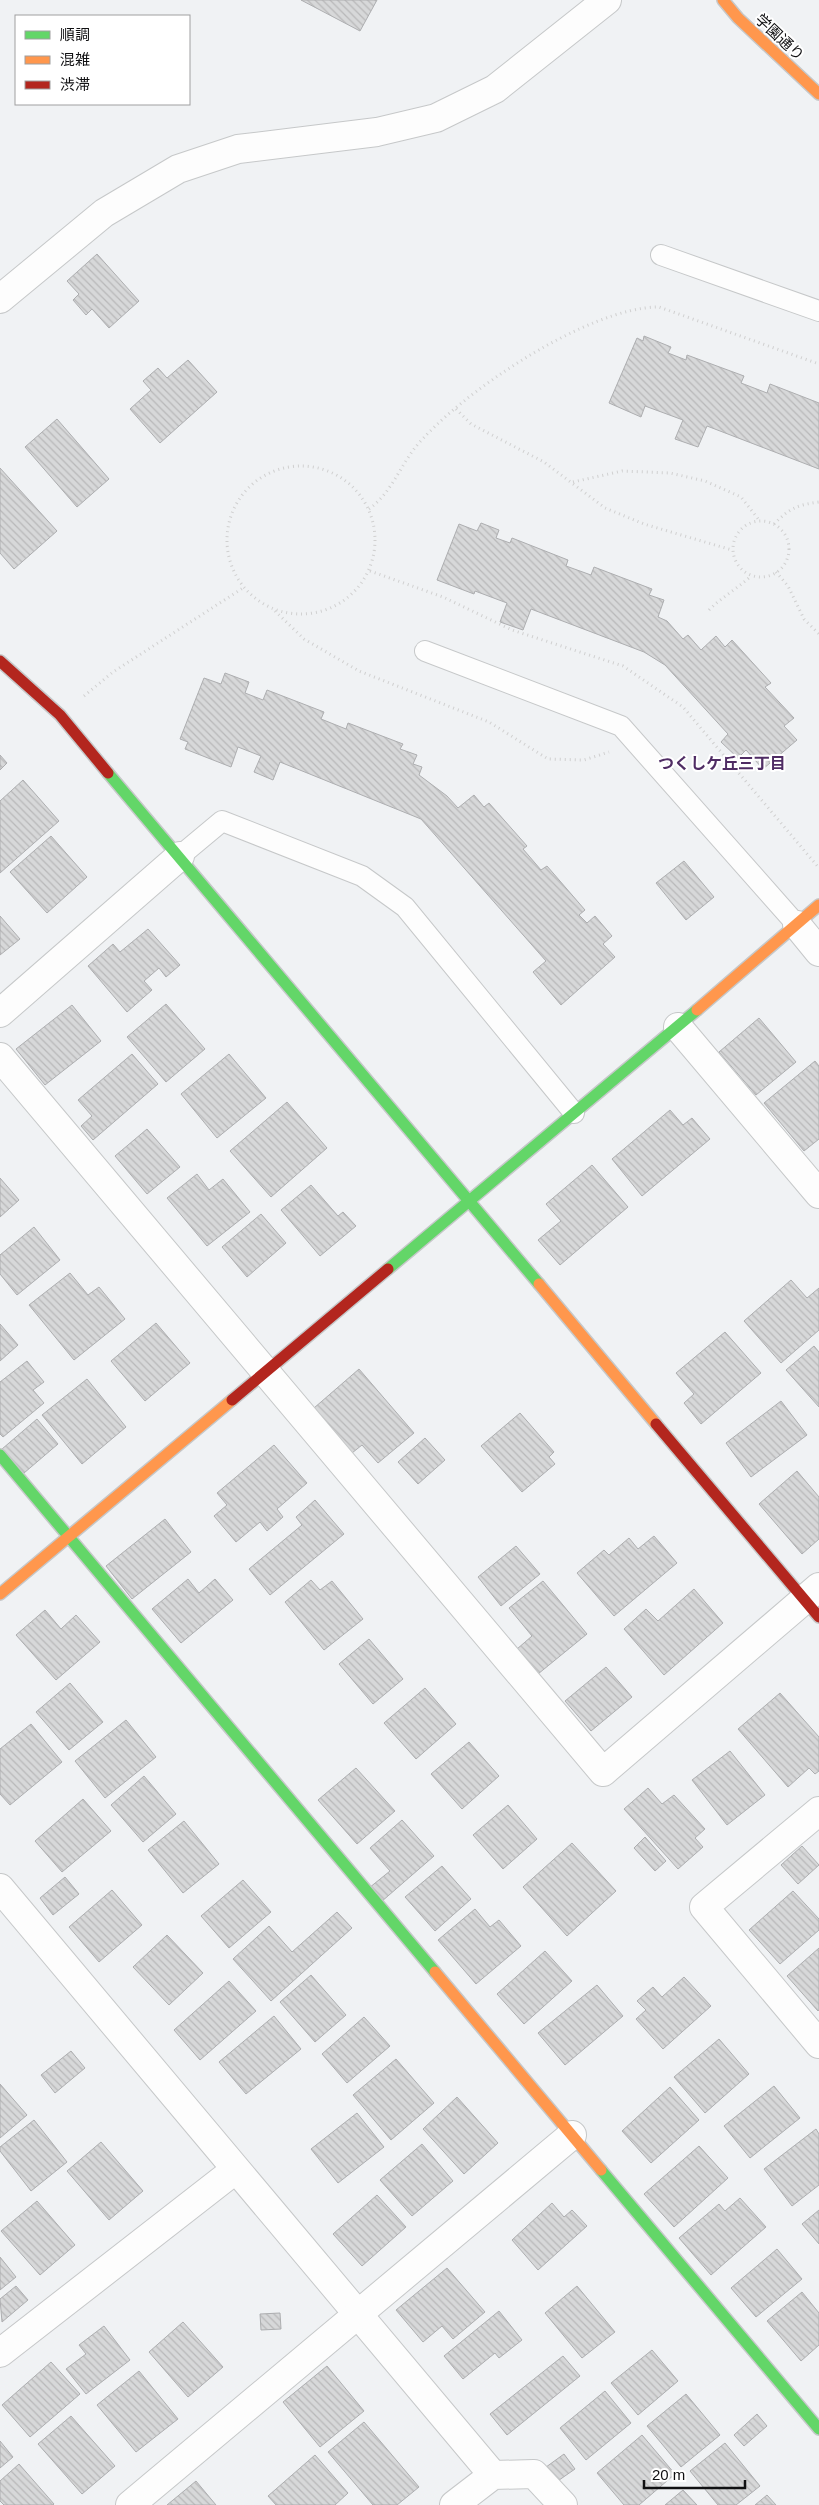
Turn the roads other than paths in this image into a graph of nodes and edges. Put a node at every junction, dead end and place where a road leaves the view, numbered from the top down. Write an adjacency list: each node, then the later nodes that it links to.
1 (607, 0): 5 (street)
2 (723, 0): 3 (street, 学園通り)
3 (819, 94)
4 (661, 254): 6 (lane)
5 (0, 299)
6 (819, 311)
7 (425, 650): 11 (lane)
8 (0, 661): 9 (street)
9 (180, 856): 13 (street); 16 (lane); 18 (street)
10 (819, 904): 11 (street)
11 (796, 925): 12 (street); 14 (street)
12 (819, 952)
13 (0, 1013)
14 (678, 1027): 16 (street); 17 (street)
15 (0, 1057): 19 (street)
16 (574, 1113): 18 (street)
17 (819, 1194)
18 (469, 1202): 19 (street); 23 (street)
19 (267, 1372): 21 (street); 23 (street)
20 (0, 1454): 21 (street)
21 (69, 1536): 22 (street); 27 (street)
22 (0, 1594)
23 (814, 1601)
24 (819, 1811): 26 (street)
25 (0, 1888): 28 (street)
26 (819, 2044)
27 (572, 2135): 29 (street); 31 (street)
28 (235, 2170): 29 (street); 30 (street)
29 (359, 2313): 32 (street); 33 (street)
30 (0, 2353)
31 (819, 2429)
32 (493, 2475): 34 (street); 35 (street)
33 (130, 2505)
34 (454, 2505)
35 (563, 2505)

